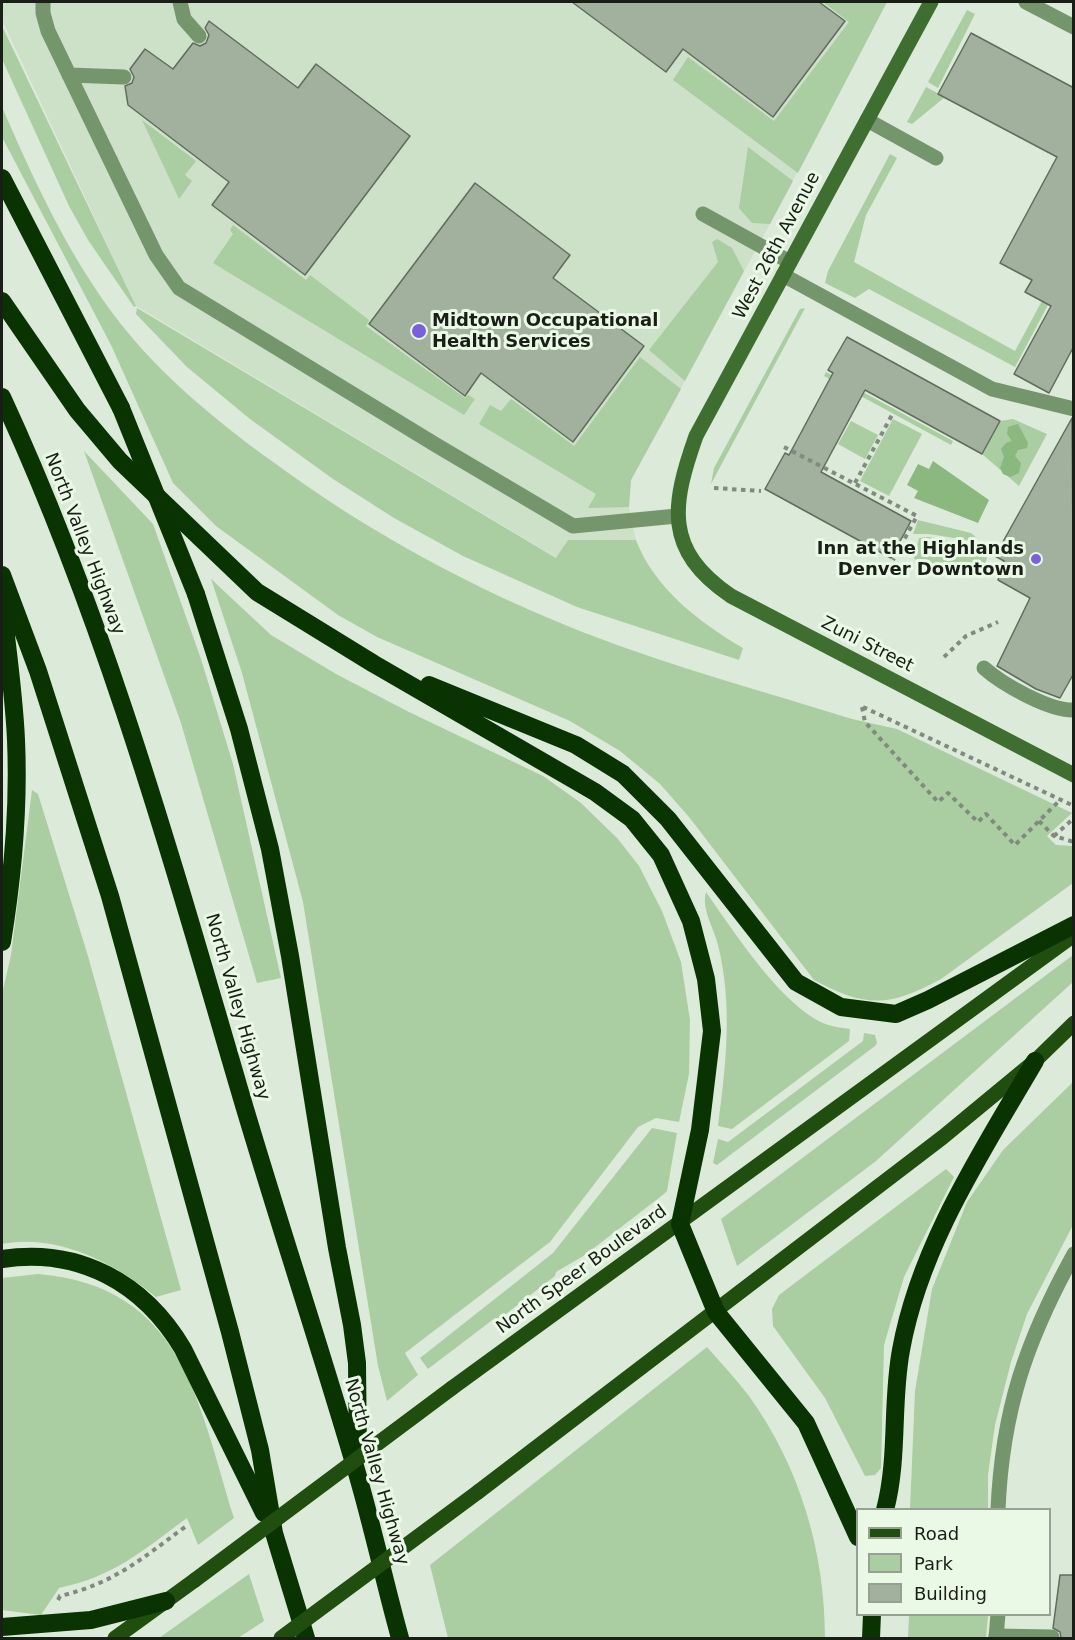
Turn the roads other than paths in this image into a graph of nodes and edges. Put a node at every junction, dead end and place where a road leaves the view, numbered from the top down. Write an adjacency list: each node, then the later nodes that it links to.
1 (43, 2): 7 (street)
2 (180, 2): 6 (street)
3 (931, 2): 9 (street, West 26th Avenue)
4 (1026, 2): 5 (street)
5 (1074, 27)
6 (199, 36)
7 (69, 75): 8 (street); 17 (street)
8 (124, 77)
9 (867, 120): 10 (street); 13 (street, West 26th Avenue)
10 (936, 158)
11 (2, 178): 34 (highway, bridge)
12 (703, 214): 13 (street)
13 (787, 268): 16 (street); 17 (street, West 26th Avenue)
14 (2, 301): 20 (highway)
15 (2, 397): 34 (highway, North Valley Highway)
16 (1074, 409)
17 (677, 516): 23 (street, Zuni Street)
18 (2, 575): 37 (highway)
19 (2, 602): 26 (highway)
20 (374, 664): 24 (highway); 29 (highway)
21 (984, 668): 22 (street)
22 (1074, 710)
23 (1074, 776)
24 (1074, 925)
25 (1074, 935): 29 (main road, North Speer Boulevard)
26 (2, 942)
27 (1074, 1023): 28 (main road)
28 (1035, 1061): 33 (main road); 35 (highway)
29 (680, 1224): 33 (highway); 39 (main road, North Speer Boulevard, bridge)
30 (1074, 1254): 32 (street)
31 (2, 1259): 37 (highway)
32 (1068, 1277): 36 (street)
33 (716, 1312): 38 (highway); 46 (main road, bridge)
34 (358, 1475): 48 (highway, North Valley Highway)
35 (885, 1508)
36 (998, 1508)
37 (274, 1533): 47 (highway)
38 (856, 1533)
39 (166, 1600): 42 (highway); 45 (main road, North Speer Boulevard)
40 (872, 1616): 49 (highway)
41 (998, 1616): 43 (street)
42 (2, 1627)
43 (996, 1637): 44 (street)
44 (1052, 1637)
45 (115, 1638)
46 (281, 1638)
47 (306, 1638)
48 (400, 1638)
49 (871, 1638)

